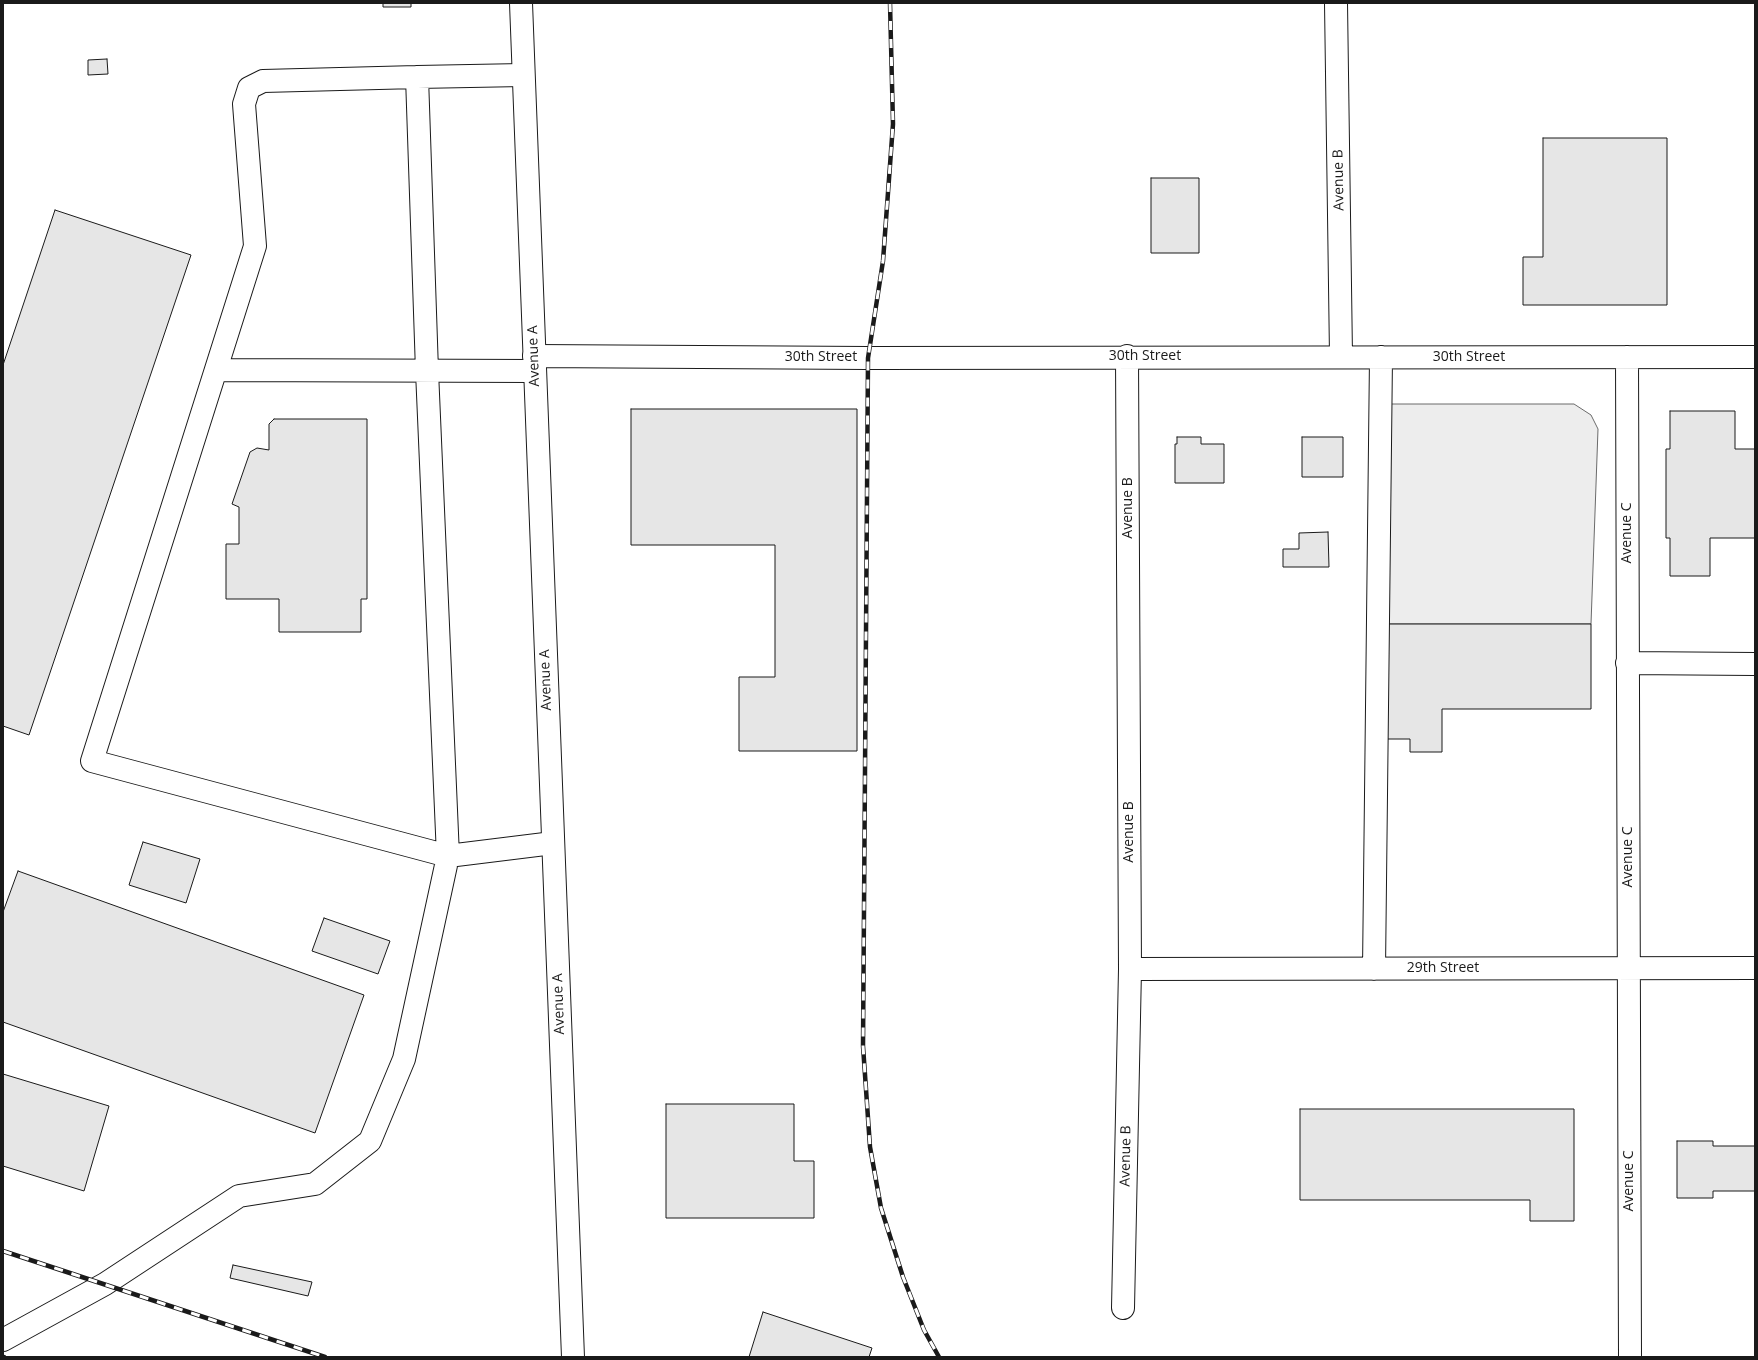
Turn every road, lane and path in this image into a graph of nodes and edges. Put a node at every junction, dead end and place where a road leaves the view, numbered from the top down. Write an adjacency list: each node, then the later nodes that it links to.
1 (521, 3): 3 (street, Avenue A)
2 (1336, 3): 6 (street, Avenue B)
3 (523, 75): 4 (street); 10 (street, Avenue A)
4 (417, 77): 11 (street); 12 (street)
5 (1127, 356): 6 (street, 30th Street); 10 (street, 30th Street); 19 (street, Avenue B)
6 (1341, 356): 7 (street, 30th Street)
7 (1381, 357): 8 (street, 30th Street); 20 (street)
8 (1627, 357): 9 (street, 30th Street); 13 (street, Avenue C)
9 (1755, 357)
10 (534, 363): 12 (street, 30th Street); 15 (street, Avenue A)
11 (216, 370): 12 (street, 30th Street); 16 (street)
12 (427, 371): 16 (street)
13 (1627, 663): 14 (street); 17 (street, Avenue C)
14 (1755, 664)
15 (553, 843): 16 (street); 23 (street, Avenue A)
16 (448, 856): 22 (street)
17 (1628, 968): 18 (street, 29th Street); 20 (street, 29th Street); 24 (street, Avenue C)
18 (1755, 968)
19 (1130, 969): 20 (street, 29th Street); 21 (street, Avenue B)
20 (1374, 969)
21 (1123, 1308)
22 (3, 1340)
23 (573, 1357)
24 (1630, 1357)

